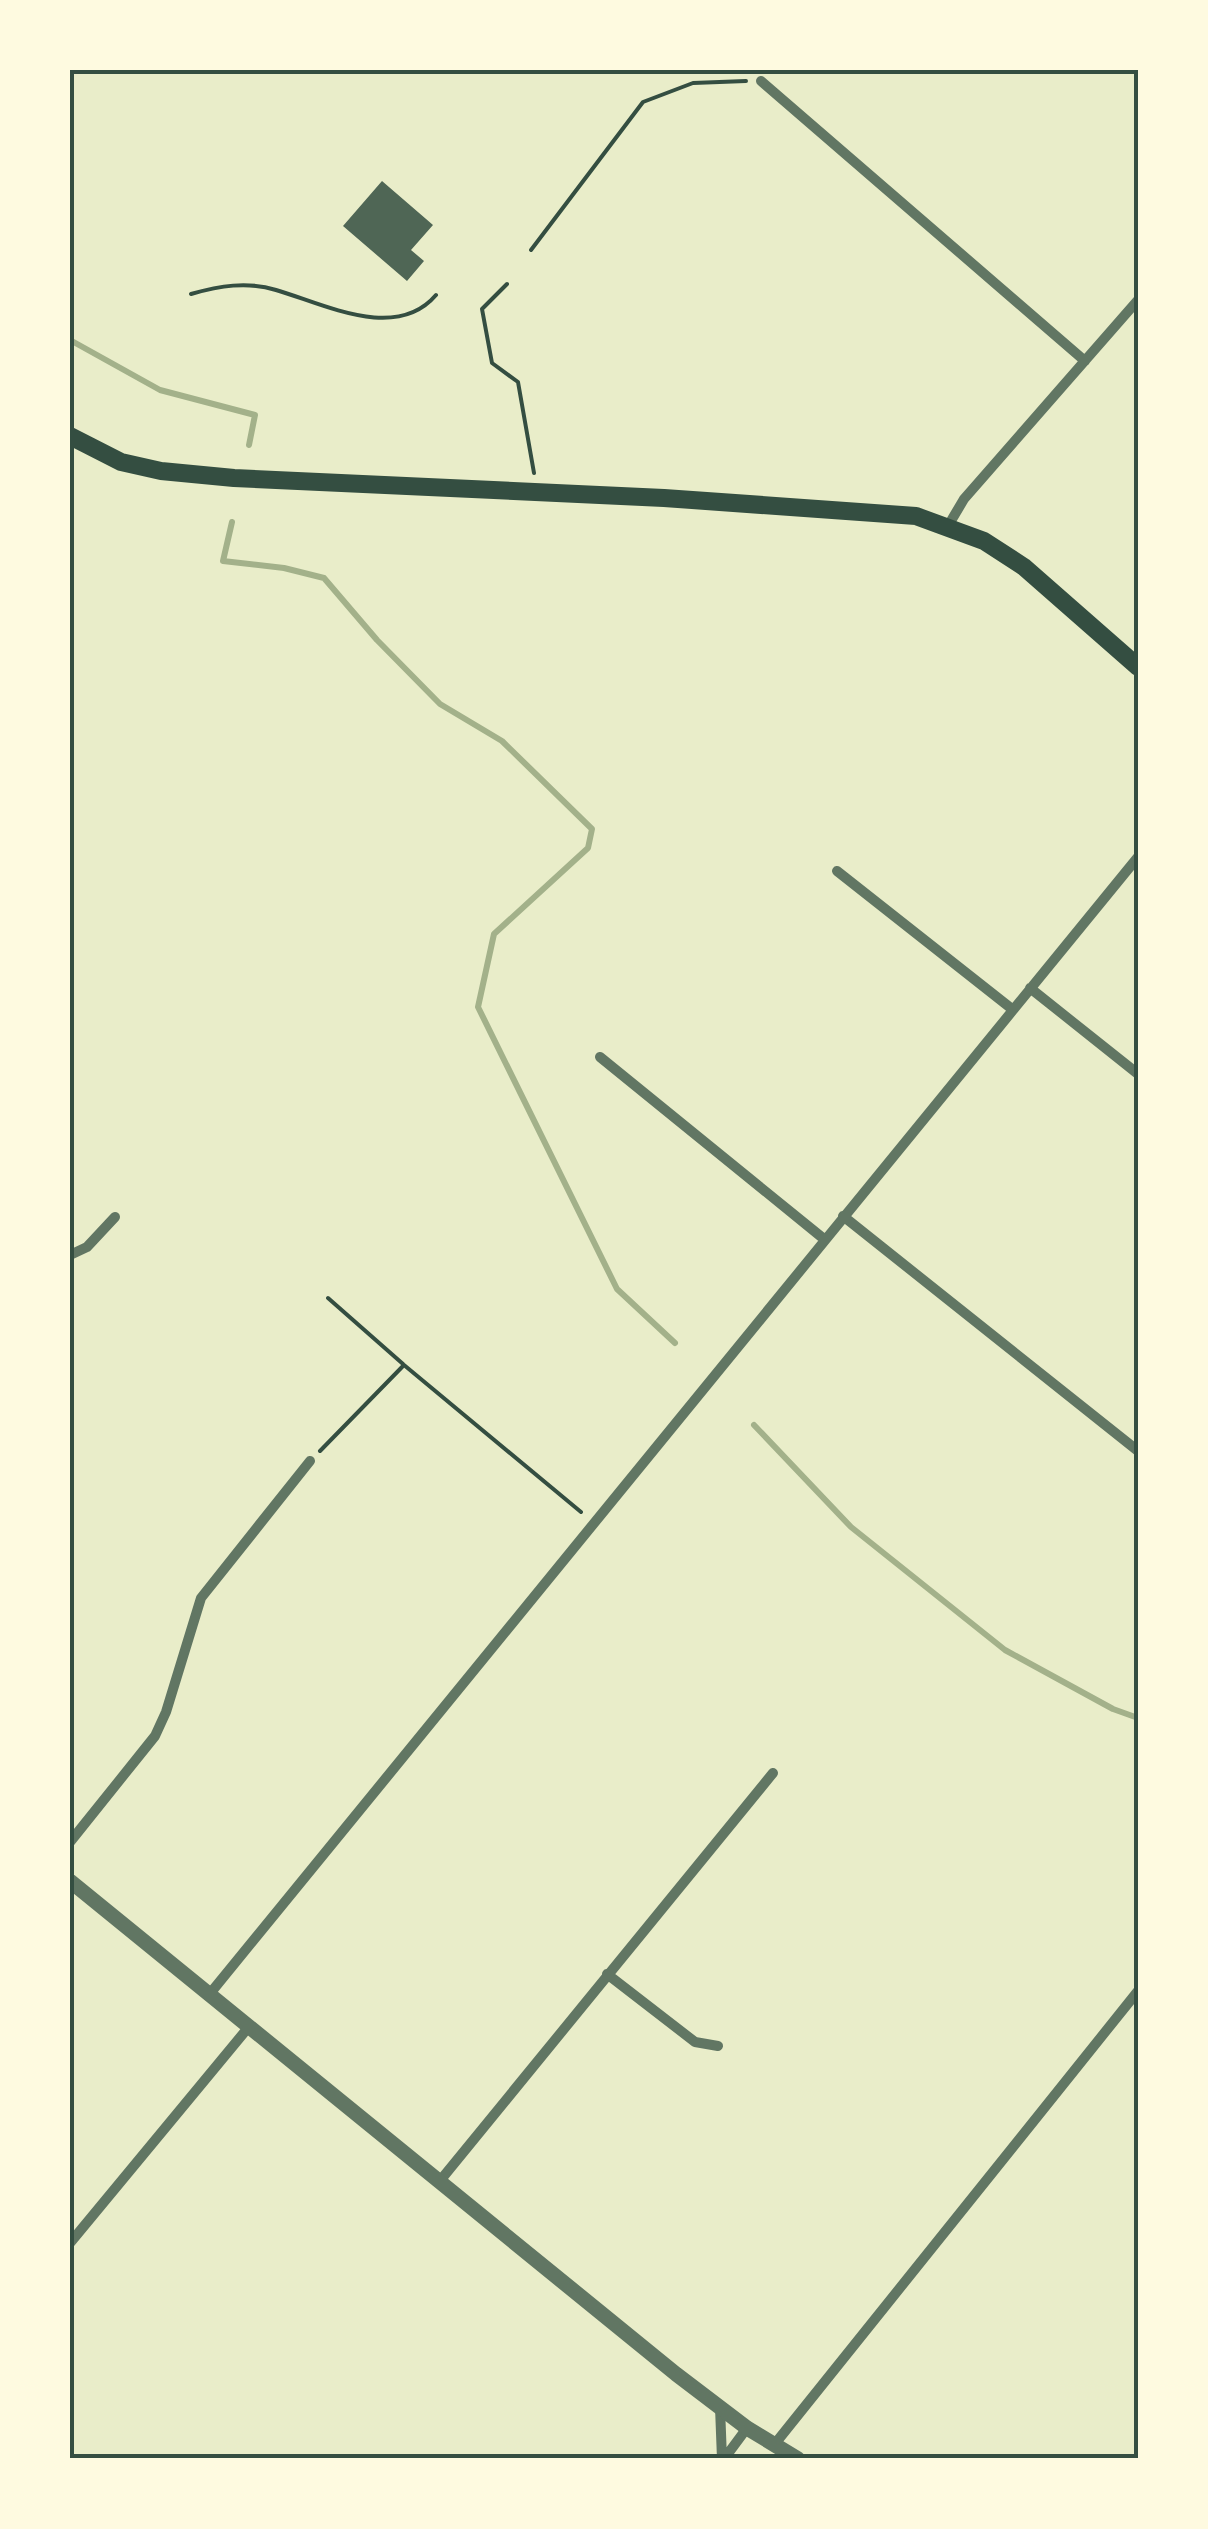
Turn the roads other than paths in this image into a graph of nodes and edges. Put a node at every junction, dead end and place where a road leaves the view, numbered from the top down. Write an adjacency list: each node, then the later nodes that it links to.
1 (761, 81): 3 (street)
2 (1138, 300): 3 (street)
3 (1085, 360): 5 (street)
4 (70, 436): 5 (main road)
5 (948, 526): 6 (main road)
6 (1138, 666)
7 (1138, 857): 9 (street)
8 (837, 870): 10 (street)
9 (1030, 988): 10 (street); 12 (street)
10 (1012, 1009): 13 (street)
11 (600, 1057): 15 (street)
12 (1138, 1074)
13 (843, 1216): 15 (street); 17 (street)
14 (115, 1217): 16 (street)
15 (824, 1238): 24 (street)
16 (70, 1255)
17 (1138, 1451)
18 (310, 1461): 20 (street)
19 (773, 1773): 22 (street)
20 (70, 1842)
21 (70, 1881): 24 (street)
22 (607, 1974): 26 (street); 27 (street)
23 (1138, 1990): 31 (street)
24 (208, 1996): 25 (street)
25 (248, 2029): 27 (street); 28 (street)
26 (718, 2046)
27 (440, 2182): 29 (street)
28 (70, 2243)
29 (720, 2407): 30 (street); 32 (street)
30 (747, 2428): 31 (street); 32 (street)
31 (774, 2445): 33 (street)
32 (723, 2459)
33 (798, 2459)

